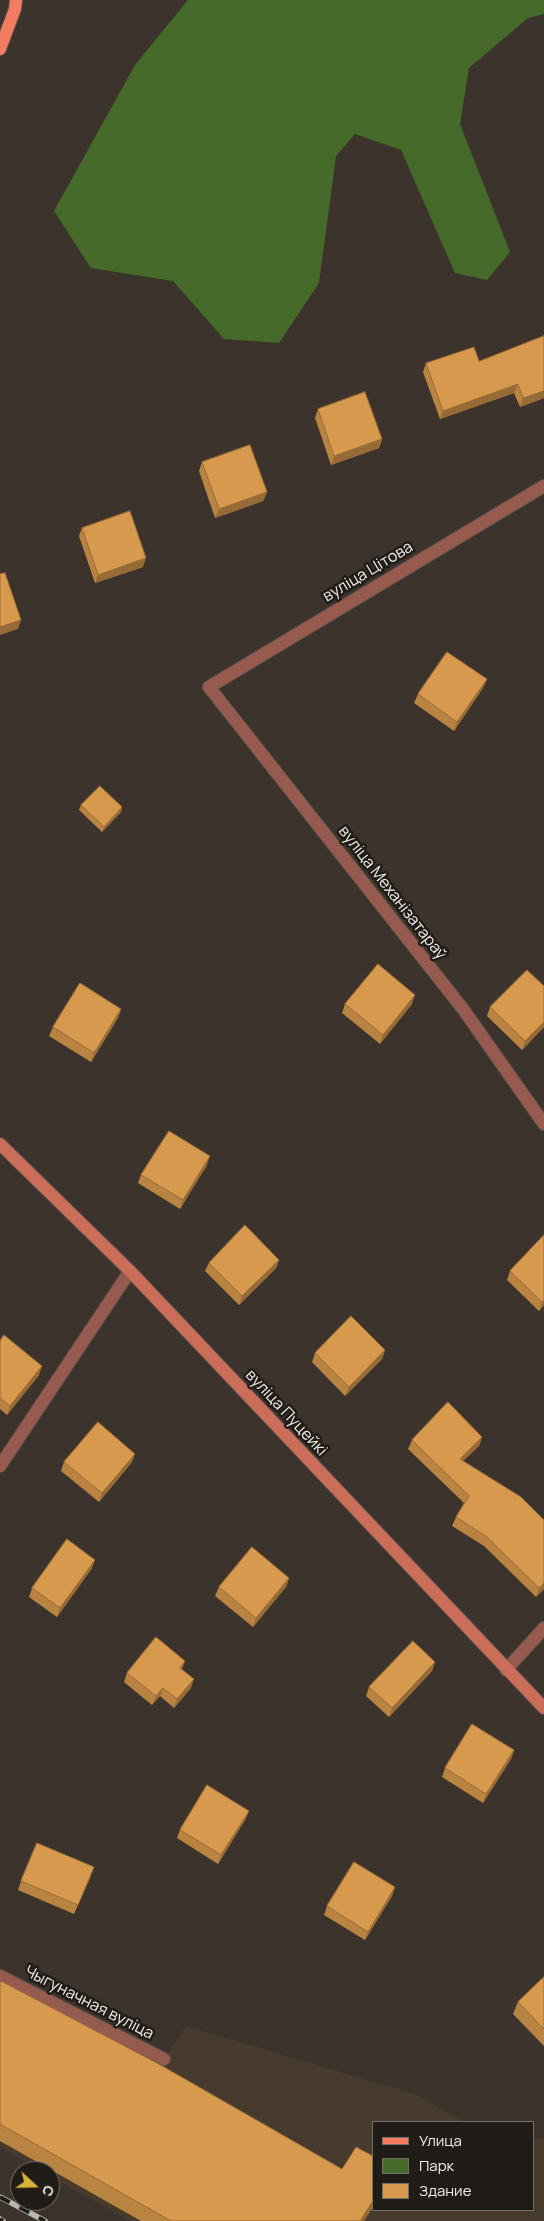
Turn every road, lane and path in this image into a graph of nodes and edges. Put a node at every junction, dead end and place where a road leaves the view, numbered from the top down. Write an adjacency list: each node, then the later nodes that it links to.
1 (16, 0): 2 (main road)
2 (0, 50)
3 (544, 486): 4 (street, вуліца Цітова)
4 (209, 687): 5 (street, вуліца Механізатараў)
5 (544, 1124)
6 (0, 1144): 7 (main road, вуліца Пуцейкі)
7 (130, 1271): 8 (street); 10 (main road, вуліца Пуцейкі)
8 (0, 1466)
9 (544, 1628): 10 (street)
10 (506, 1670): 11 (main road, вуліца Пуцейкі)
11 (544, 1708)
12 (0, 1976): 13 (street, Чыгуначная вуліца)
13 (164, 2059)

